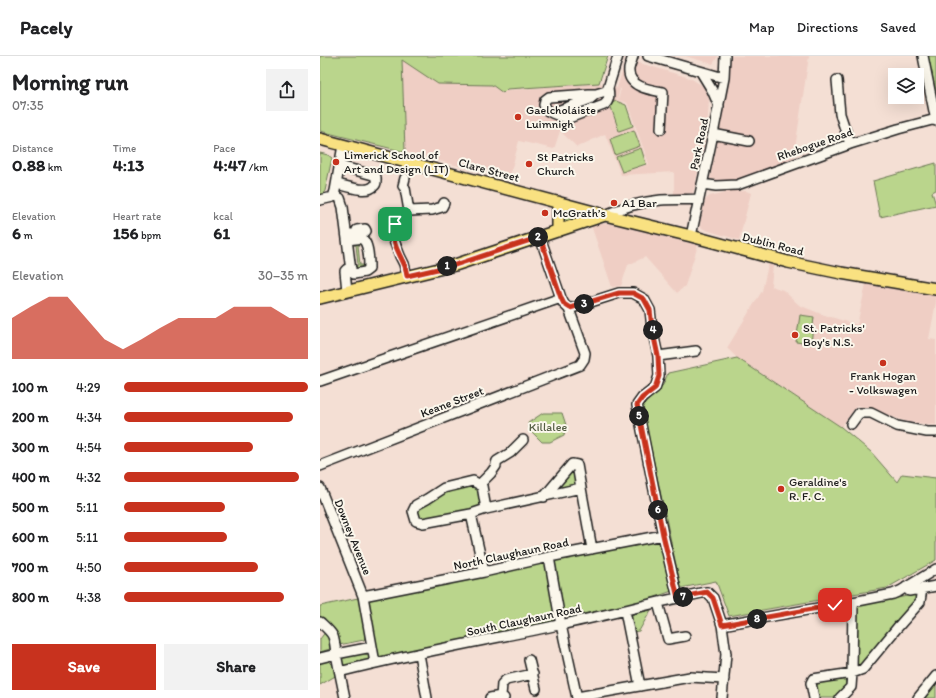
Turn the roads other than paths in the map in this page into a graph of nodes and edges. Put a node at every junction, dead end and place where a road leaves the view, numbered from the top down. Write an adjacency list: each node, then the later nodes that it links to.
1 (618, 56): 9 (street)
2 (633, 56): 14 (street)
3 (648, 56): 6 (street)
4 (725, 56): 7 (street, Park Road)
5 (923, 56): 13 (street)
6 (701, 72): 7 (street); 11 (street)
7 (724, 78): 11 (street, Park Road)
8 (838, 80): 18 (street)
9 (608, 88): 10 (street); 12 (street)
10 (596, 94): 12 (street); 12 (street)
11 (719, 106): 15 (street, Park Road)
12 (552, 113)
13 (936, 120): 18 (street, Rhebogue Road)
14 (661, 129)
15 (713, 134): 17 (street); 23 (street, Park Road)
16 (320, 139): 19 (main road, Clare Street)
17 (749, 141)
18 (850, 144): 23 (street, Rhebogue Road)
19 (344, 145): 20 (street); 27 (main road, Clare Street)
20 (340, 166): 22 (street); 22 (street)
21 (404, 178): 30 (street)
22 (337, 184): 24 (street)
23 (702, 184): 25 (street, Park Road)
24 (335, 198): 26 (street); 29 (street); 36 (street)
25 (699, 199): 31 (street); 34 (street, Park Road)
26 (320, 200)
27 (558, 202): 31 (main road, Clare Street); 33 (main road)
28 (444, 203): 30 (street)
29 (320, 206)
30 (409, 211): 38 (street)
31 (605, 215): 33 (main road); 34 (main road, Dublin Road)
32 (357, 230): 36 (street)
33 (558, 231): 35 (main road)
34 (691, 236): 39 (main road, Dublin Road)
35 (540, 237): 38 (main road); 42 (street)
36 (347, 238): 37 (street); 37 (street)
37 (351, 268): 40 (street)
38 (407, 276): 40 (main road)
39 (936, 289)
40 (347, 291): 41 (main road)
41 (320, 298)
42 (561, 298): 43 (street); 46 (street)
43 (570, 308): 45 (street); 50 (street, Keane Street)
44 (696, 351): 45 (street)
45 (658, 356): 57 (street)
46 (320, 382)
47 (851, 424): 48 (street)
48 (936, 432)
49 (523, 440): 51 (street)
50 (320, 466)
51 (479, 485): 55 (street); 56 (street)
52 (320, 488): 65 (street, Downey Avenue)
53 (581, 488): 54 (street); 54 (street); 58 (street)
54 (544, 497): 55 (street)
55 (486, 509): 56 (street)
56 (471, 514): 61 (street)
57 (663, 535): 58 (street, North Claughaun Road); 66 (street)
58 (592, 549): 59 (street, North Claughaun Road)
59 (549, 557): 61 (street, North Claughaun Road); 71 (street)
60 (936, 569): 63 (street)
61 (484, 572): 65 (street, North Claughaun Road)
62 (936, 586): 64 (street)
63 (906, 587): 64 (street); 67 (street)
64 (922, 588): 81 (street)
65 (363, 596): 74 (street, Downey Avenue)
66 (678, 598): 68 (street, South Claughaun Road); 72 (street, South Claughaun Road)
67 (852, 602): 72 (street); 81 (street)
68 (658, 603): 69 (street, South Claughaun Road); 73 (street)
69 (625, 611): 71 (street, South Claughaun Road); 85 (street)
70 (320, 622): 75 (street)
71 (561, 625): 76 (street, South Claughaun Road); 92 (street)
72 (722, 625): 84 (street)
73 (685, 636)
74 (372, 647): 75 (street); 79 (street, Downey Avenue)
75 (336, 654): 77 (street); 80 (street)
76 (419, 654): 79 (street, South Claughaun Road); 90 (street)
77 (320, 658)
78 (529, 660): 82 (street)
79 (375, 663): 80 (street, South Claughaun Road)
80 (339, 669): 89 (street)
81 (852, 673): 86 (street); 94 (street)
82 (532, 674): 87 (street); 88 (street)
83 (936, 676): 97 (street)
84 (724, 679): 85 (street); 93 (street)
85 (640, 686): 92 (street)
86 (851, 687): 95 (street); 96 (street)
87 (536, 689)
88 (502, 697): 91 (street)
89 (345, 698)
90 (427, 698)
91 (490, 698)
92 (577, 698)
93 (722, 698)
94 (814, 698)
95 (840, 698)
96 (852, 698)
97 (918, 698)

